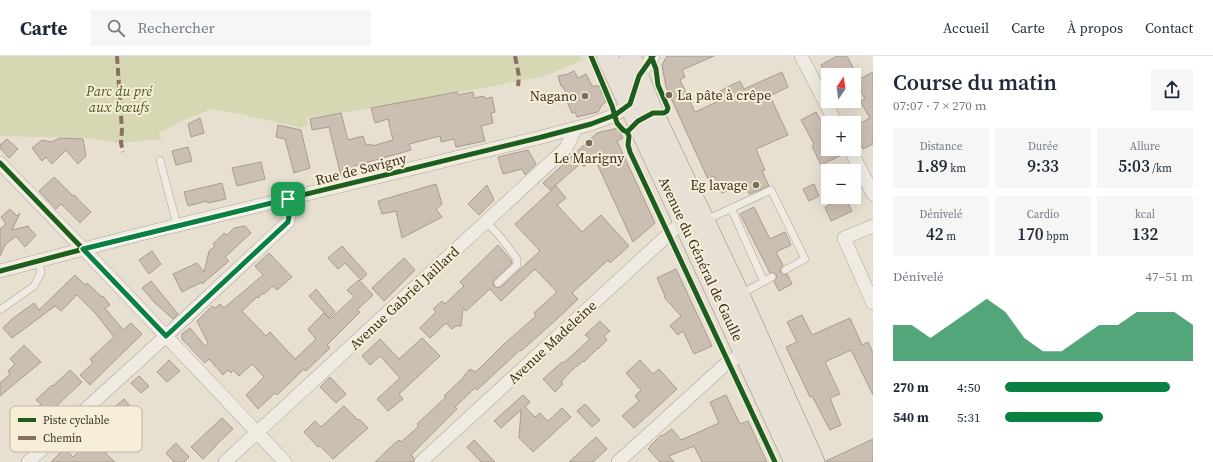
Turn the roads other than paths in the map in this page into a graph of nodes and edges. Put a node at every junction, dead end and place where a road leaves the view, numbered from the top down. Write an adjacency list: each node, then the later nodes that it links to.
1 (607, 56): 6 (main road, Avenue du Général de Gaulle)
2 (630, 56): 5 (main road)
3 (653, 56): 5 (street)
4 (801, 56): 7 (street)
5 (639, 76): 6 (street); 17 (main road)
6 (630, 104): 8 (street, Rue de Savigny); 17 (main road, Avenue du Général de Gaulle)
7 (832, 116)
8 (576, 128): 13 (street, Rue de Savigny); 15 (street, Avenue Gabriel Jaillard)
9 (854, 156): 12 (street)
10 (160, 160): 16 (lane)
11 (0, 163): 19 (street)
12 (873, 194)
13 (288, 199): 16 (street, Rue de Savigny); 29 (street)
14 (731, 208): 17 (lane); 21 (lane); 24 (lane)
15 (487, 222): 25 (lane); 32 (street, Avenue Gabriel Jaillard)
16 (177, 226): 19 (street, Rue de Savigny)
17 (699, 226): 26 (main road, Avenue du Général de Gaulle); 30 (main road, Avenue du Général de Gaulle); 37 (street, Avenue Madeleine)
18 (873, 226): 27 (street)
19 (83, 249): 20 (street, Rue de Savigny); 29 (street)
20 (39, 261): 22 (street, Rue de Savigny); 28 (lane)
21 (785, 270)
22 (0, 271)
23 (772, 277): 24 (lane)
24 (764, 282): 26 (lane)
25 (498, 283)
26 (739, 295): 40 (main road, Avenue du Général de Gaulle)
27 (873, 303)
28 (0, 310)
29 (166, 336): 31 (street); 32 (street)
30 (745, 354): 38 (street); 39 (main road, Avenue du Général de Gaulle)
31 (89, 406)
32 (258, 433): 35 (street, Avenue Gabriel Jaillard); 36 (street)
33 (39, 452): 34 (street)
34 (28, 462)
35 (225, 462)
36 (285, 462)
37 (421, 462)
38 (618, 462)
39 (795, 462)
40 (814, 462)

